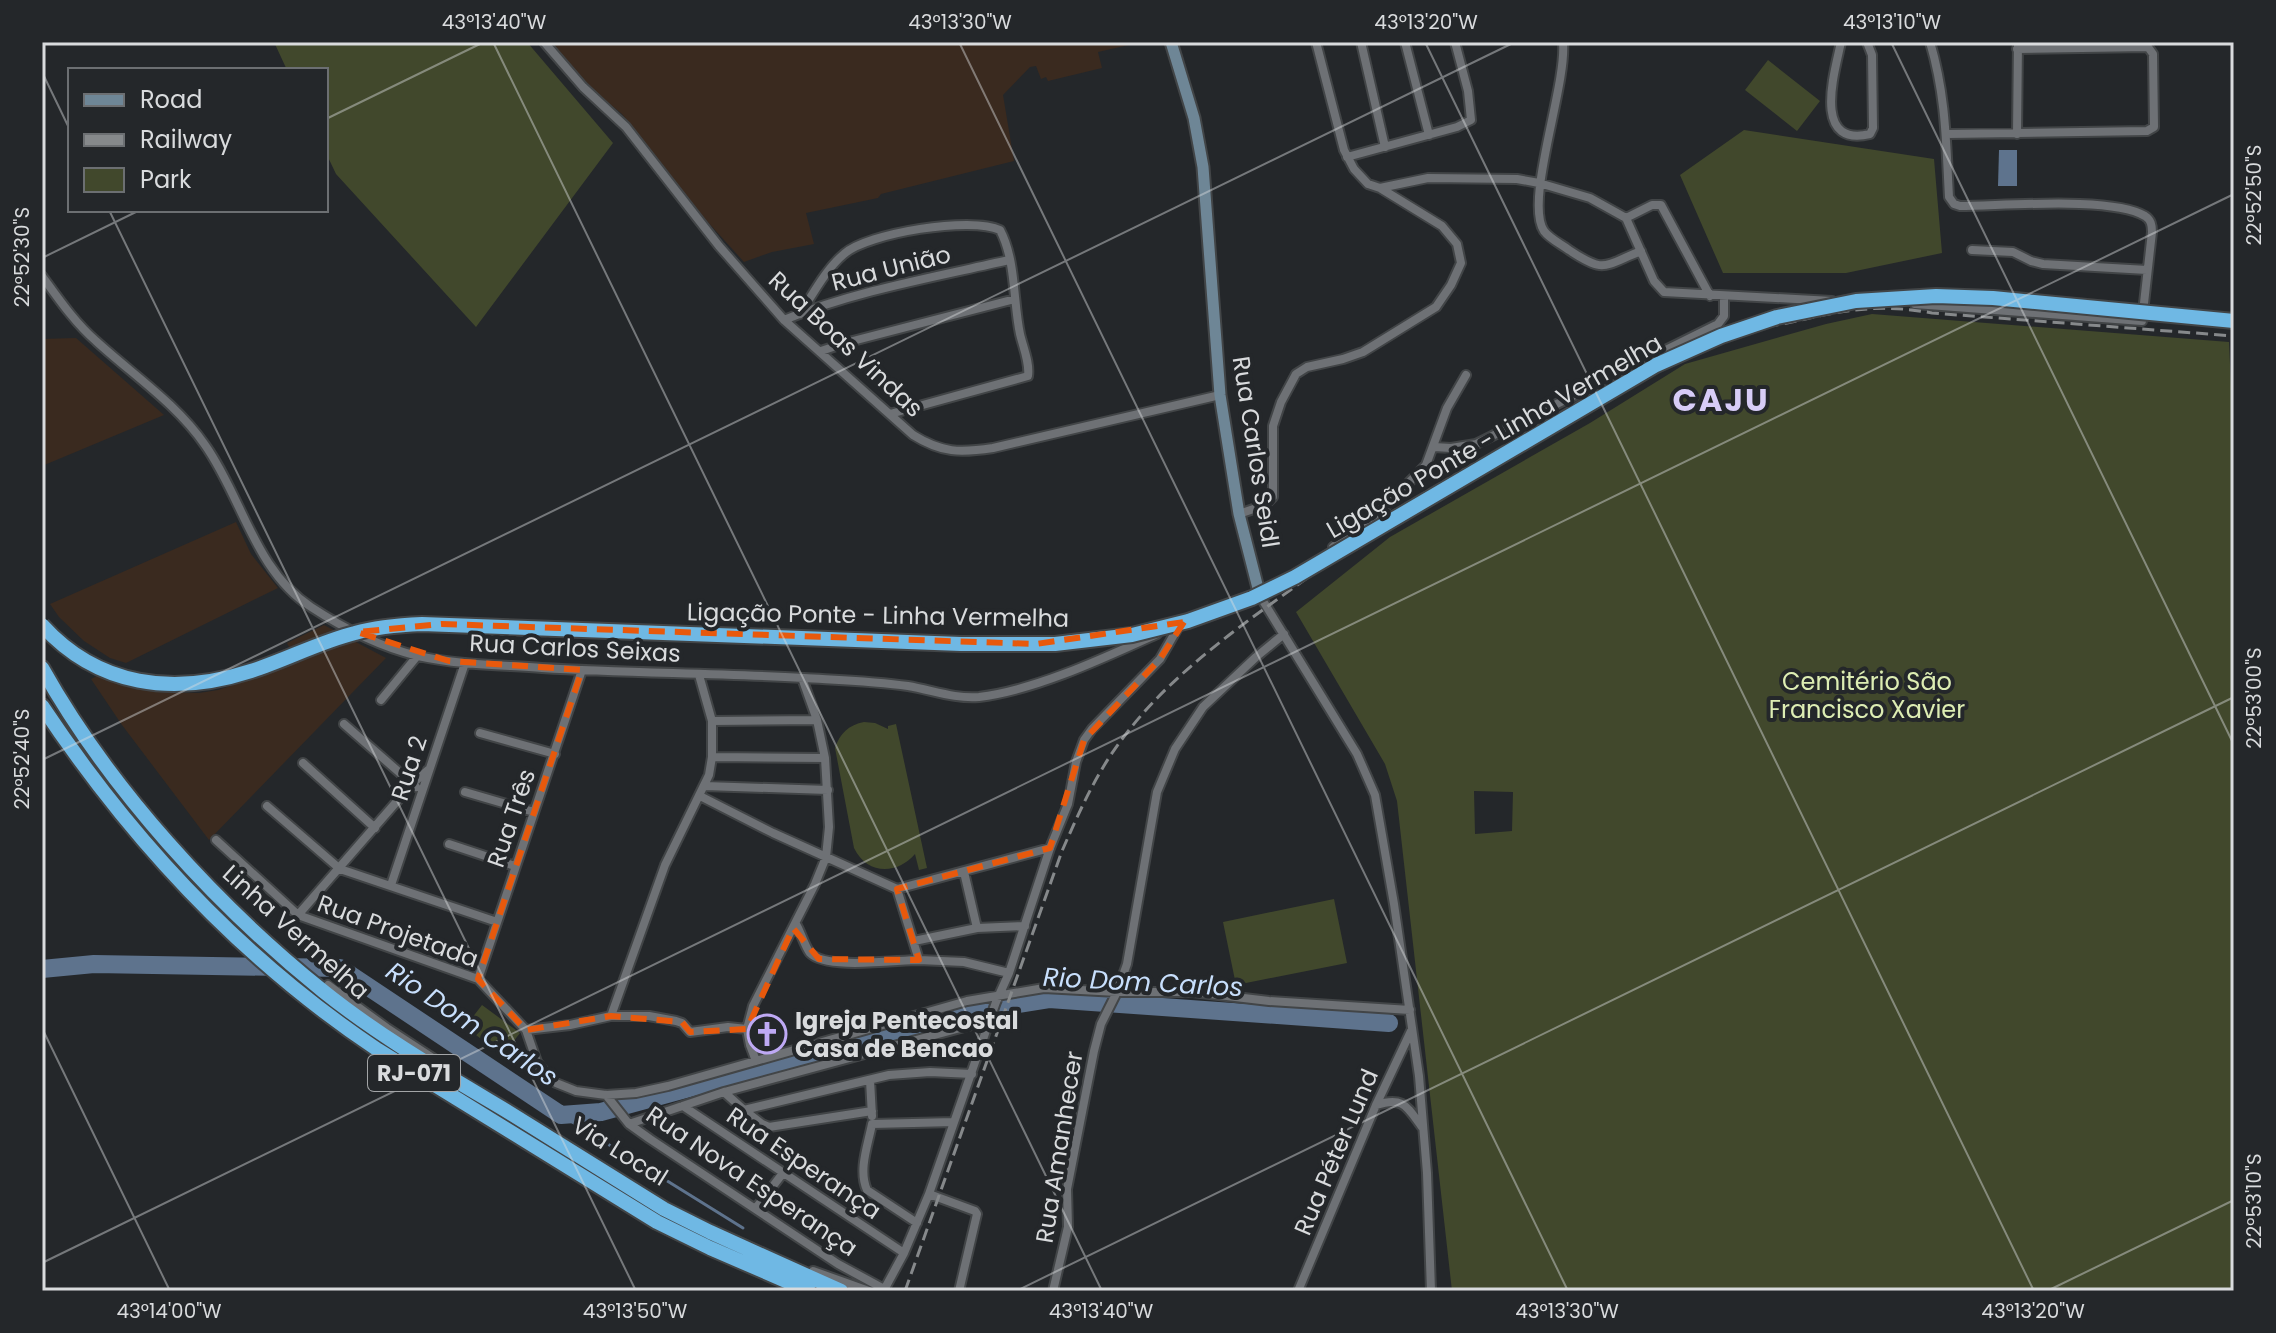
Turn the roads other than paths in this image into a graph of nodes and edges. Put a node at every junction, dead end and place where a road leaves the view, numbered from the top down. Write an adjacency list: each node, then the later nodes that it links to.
1 (544, 42): 33 (street, Rua Boas Vindas)
2 (1171, 42): 37 (street, Rua Carlos Seidl)
3 (1316, 42): 18 (street)
4 (1361, 42): 17 (street)
5 (1405, 42): 16 (street)
6 (1455, 42): 16 (street)
7 (1563, 42): 19 (street)
8 (1841, 42): 9 (street)
9 (1867, 42)
10 (1930, 42): 14 (street)
11 (2108, 44): 12 (street); 15 (street)
12 (2068, 45): 13 (street)
13 (2018, 46): 15 (street)
14 (1947, 134): 15 (street); 25 (street)
15 (2017, 134)
16 (1429, 135): 17 (street)
17 (1385, 147): 18 (street)
18 (1347, 157): 20 (street)
19 (1539, 183): 20 (street); 21 (street); 23 (street)
20 (1380, 188): 40 (street)
21 (1626, 218): 23 (street); 27 (street)
22 (1972, 250): 25 (street)
23 (1641, 251): 27 (street)
24 (1009, 260): 29 (street); 32 (street, Rua União); 32 (street)
25 (2147, 270): 31 (street)
26 (42, 276): 45 (street, Rua Carlos Seixas)
27 (1710, 296): 28 (street)
28 (1724, 296): 30 (street); 39 (street)
29 (1015, 299): 35 (street); 38 (street)
30 (1843, 301)
31 (1915, 304)
32 (800, 314): 33 (street, Rua União)
33 (784, 320): 35 (street, Rua Boas Vindas)
34 (2234, 321): 43 (highway, Ligação Ponte - Linha Vermelha, bridge)
35 (821, 351): 38 (street, Rua Boas Vindas)
36 (1466, 375): 39 (street, Rua Carlos Seixas)
37 (1220, 395): 38 (street, Rua Boas Vindas); 40 (street, Rua Carlos Seidl)
38 (890, 414)
39 (1434, 447): 41 (street, Rua Carlos Seixas)
40 (1239, 514): 41 (street, Rua Carlos Seidl)
41 (1260, 596): 42 (street, Rua Carlos Seixas); 44 (street, Rua Carlos Seidl)
42 (1180, 624): 50 (street, Rua Carlos Seixas); 73 (street)
43 (42, 625)
44 (1284, 634): 90 (street, Rua Amanhecer); 92 (street, Rua Carlos Seidl)
45 (418, 655): 46 (street, Rua Carlos Seixas); 51 (street)
46 (465, 663): 48 (street, Rua Carlos Seixas); 61 (street, Rua 2)
47 (42, 668): 116 (highway, Linha Vermelha / RJ-071)
48 (582, 670): 49 (street, Rua Carlos Seixas); 57 (street, Rua Três)
49 (699, 675): 50 (street, Rua Carlos Seixas); 54 (street)
50 (802, 678): 53 (street)
51 (381, 700)
52 (42, 706): 118 (highway, Linha Vermelha / RJ-071)
53 (817, 720): 54 (street); 59 (street)
54 (712, 721): 58 (street)
55 (344, 724): 62 (street)
56 (480, 733): 57 (street)
57 (555, 754): 69 (street, Rua Três)
58 (712, 757): 59 (street); 63 (street)
59 (825, 758): 64 (street)
60 (303, 763): 70 (street)
61 (429, 769): 62 (street); 65 (street, Rua 2)
62 (412, 784): 65 (street); 70 (street)
63 (705, 786): 64 (street); 67 (street)
64 (828, 790): 74 (street)
65 (422, 792): 78 (street, Rua 2)
66 (465, 792): 69 (street)
67 (700, 796): 74 (street); 93 (street)
68 (267, 806): 76 (street)
69 (534, 812): 75 (street, Rua Três)
70 (375, 828): 76 (street)
71 (216, 840): 80 (street, Rua Projetada)
72 (449, 844): 75 (street)
73 (1050, 848): 77 (street); 83 (street)
74 (826, 857): 79 (street); 82 (street)
75 (515, 866): 81 (street, Rua Três)
76 (340, 869): 78 (street); 80 (street)
77 (964, 872): 79 (street); 84 (street)
78 (391, 885): 81 (street)
79 (897, 889): 85 (street)
80 (298, 915): 88 (street, Rua Projetada)
81 (497, 922): 88 (street, Rua Três)
82 (796, 924): 86 (street); 95 (street)
83 (1025, 926): 84 (street); 87 (street)
84 (977, 928): 85 (street)
85 (914, 941): 86 (street)
86 (919, 960): 87 (street)
87 (1009, 973): 91 (street)
88 (478, 979): 96 (street, Rua Projetada)
89 (328, 985): 121 (street, Via Local)
90 (1116, 996): 91 (street); 92 (street); 123 (street, Rua Amanhecer)
91 (998, 998): 94 (street); 98 (street)
92 (1410, 1010): 97 (street, Rua Carlos Seidl)
93 (611, 1016): 95 (street); 96 (street)
94 (991, 1016): 99 (street); 101 (street)
95 (747, 1029): 98 (street)
96 (526, 1030): 102 (street)
97 (1411, 1030): 103 (street, Rua Péter Lund); 110 (street, Rua Carlos Seidl)
98 (756, 1061): 102 (street)
99 (972, 1074): 100 (street); 108 (street)
100 (870, 1080): 105 (street); 106 (street)
101 (724, 1092): 104 (street); 105 (street)
102 (608, 1098): 107 (street, Rua Nova Esperança)
103 (1376, 1105): 110 (street); 124 (street, Rua Péter Lund)
104 (683, 1106): 107 (street); 111 (street, Rua Esperança)
105 (744, 1110): 106 (street)
106 (872, 1111): 109 (street)
107 (626, 1120): 113 (street, Rua Nova Esperança)
108 (954, 1122): 109 (street); 112 (street)
109 (872, 1124): 114 (street)
110 (1423, 1128): 125 (street, Rua Carlos Seidl)
111 (783, 1173): 113 (street); 115 (street, Rua Esperança)
112 (929, 1194): 114 (street); 122 (street)
113 (756, 1208): 117 (street, Rua Nova Esperança)
114 (917, 1223): 115 (street)
115 (904, 1253): 117 (street)
116 (793, 1270): 119 (highway, Linha Vermelha / RJ-071); 120 (highway)
117 (886, 1290)
118 (809, 1291)
119 (841, 1291)
120 (852, 1291)
121 (869, 1291)
122 (959, 1291)
123 (1053, 1291)
124 (1298, 1291)
125 (1431, 1291)

